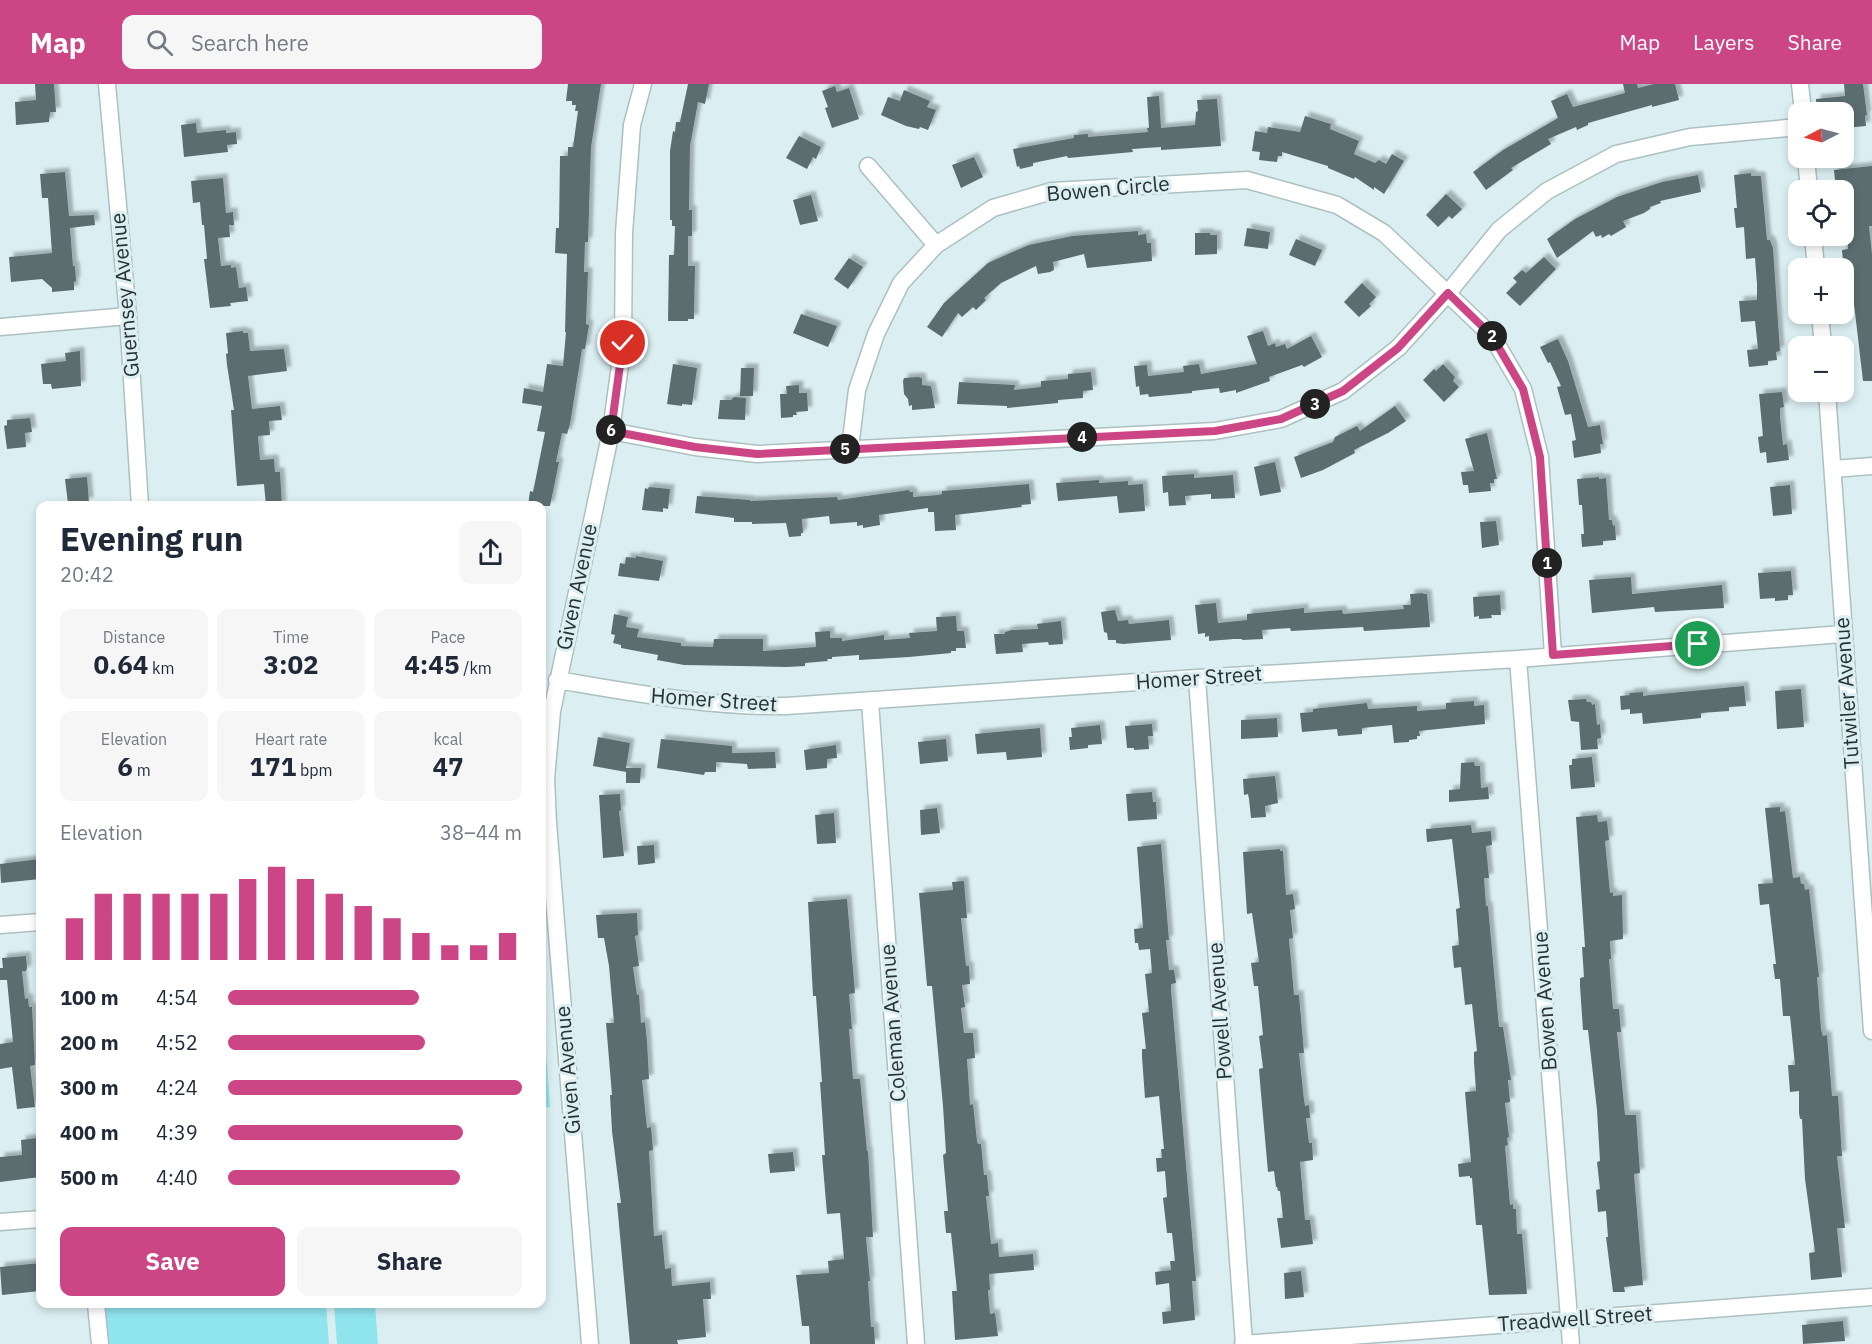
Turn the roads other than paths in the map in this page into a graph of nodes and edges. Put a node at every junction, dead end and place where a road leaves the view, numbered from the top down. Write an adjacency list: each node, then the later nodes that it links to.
1 (106, 84): 9 (street, Guernsey Avenue)
2 (643, 84): 12 (street, Given Avenue)
3 (1800, 84): 4 (street)
4 (1802, 102)
5 (1788, 128): 8 (street)
6 (868, 166): 7 (street)
7 (936, 245): 8 (street, Bowen Circle); 13 (street, Bowen Circle)
8 (1448, 293): 13 (street); 18 (street)
9 (128, 316): 10 (street); 16 (street, Guernsey Avenue)
10 (0, 327)
11 (1828, 402): 15 (street, Tutwiler Avenue)
12 (611, 431): 13 (street); 21 (street, Given Avenue)
13 (850, 448)
14 (1872, 466): 15 (street)
15 (1833, 469): 17 (street, Tutwiler Avenue)
16 (140, 501)
17 (1842, 634): 18 (street, Homer Street); 26 (street, Tutwiler Avenue)
18 (1553, 655): 19 (street, Homer Street)
19 (1518, 659): 20 (street, Homer Street); 32 (street, Bowen Avenue)
20 (1197, 678): 22 (street, Homer Street); 36 (street, Powell Avenue)
21 (557, 680): 22 (street, Homer Street); 23 (street, Given Avenue)
22 (870, 701): 35 (street, Coleman Avenue)
23 (547, 890): 34 (street, Given Avenue)
24 (36, 922): 25 (street)
25 (0, 925)
26 (1871, 999): 27 (street, Tutwiler Avenue)
27 (1872, 1031)
28 (36, 1219): 29 (street)
29 (0, 1222)
30 (1872, 1297): 32 (street, Treadwell Street)
31 (96, 1308): 33 (street)
32 (1569, 1319): 36 (street, Treadwell Street); 37 (street, Bowen Avenue)
33 (100, 1344)
34 (590, 1344)
35 (916, 1344)
36 (1244, 1344)
37 (1571, 1344)

